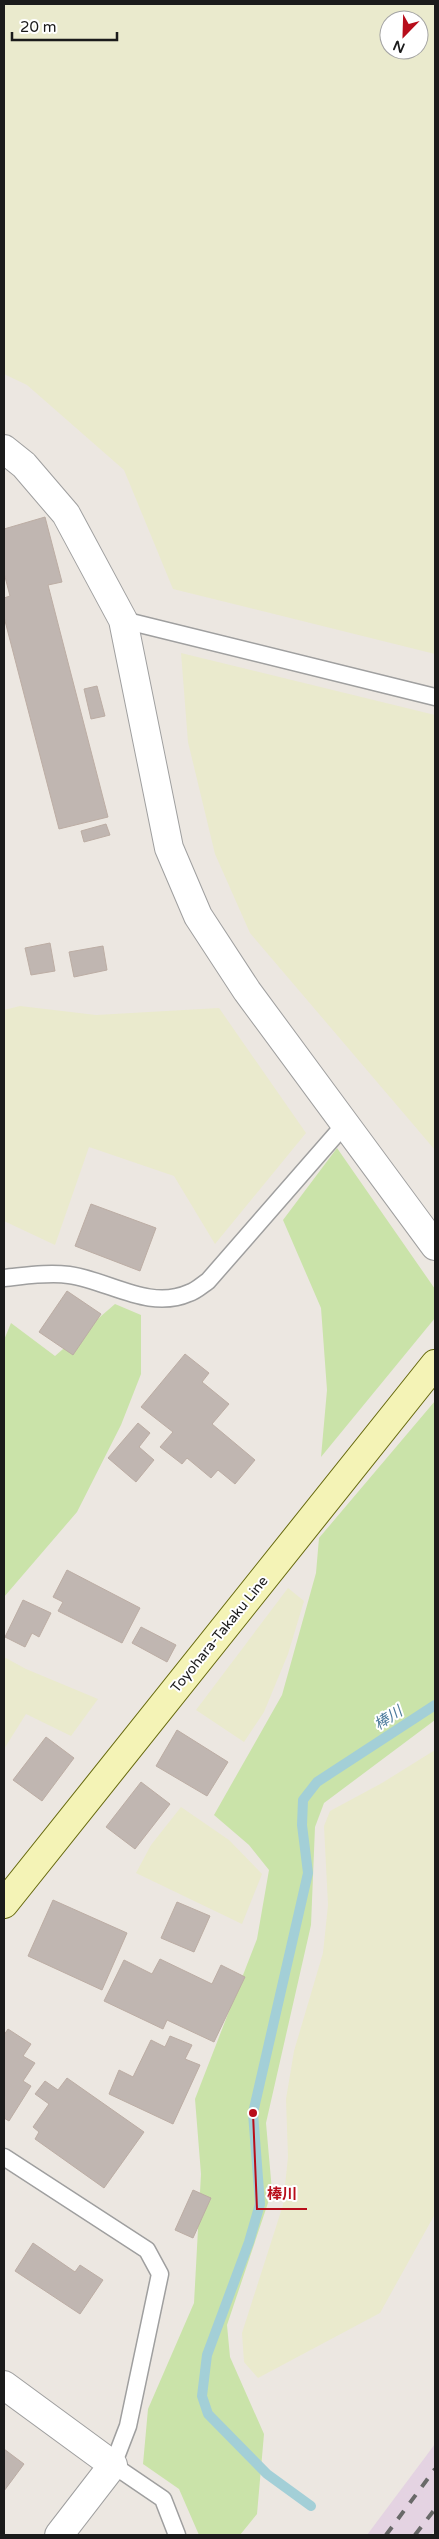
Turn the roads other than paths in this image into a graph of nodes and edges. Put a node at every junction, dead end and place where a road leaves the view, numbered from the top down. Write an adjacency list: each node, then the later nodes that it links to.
1 (4, 449): 2 (street)
2 (123, 620): 3 (lane); 4 (street)
3 (435, 697)
4 (345, 1124): 5 (street); 6 (lane)
5 (435, 1246)
6 (4, 1278)
7 (435, 1364): 8 (main road, Toyohara-Takaku Line)
8 (4, 1904)
9 (4, 2157): 11 (lane)
10 (4, 2385): 11 (street)
11 (113, 2464): 12 (street); 13 (lane)
12 (59, 2535)
13 (176, 2535)

